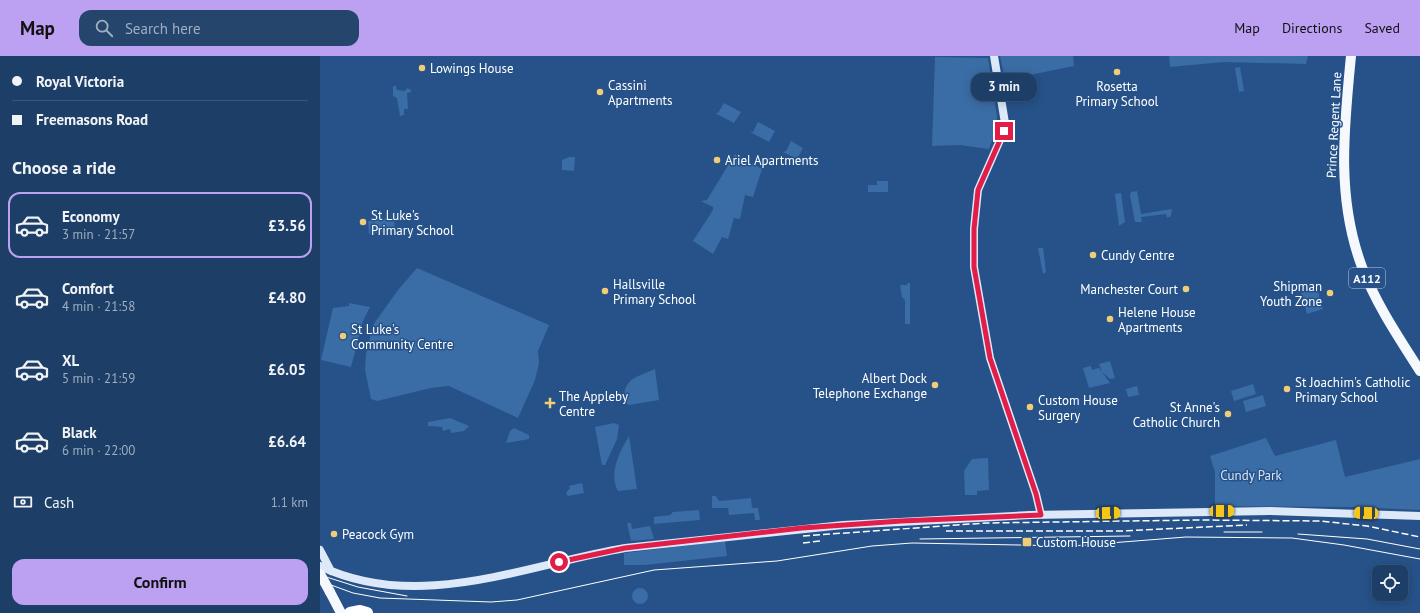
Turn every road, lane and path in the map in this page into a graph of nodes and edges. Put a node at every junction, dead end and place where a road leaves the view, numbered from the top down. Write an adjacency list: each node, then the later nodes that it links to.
1 (994, 56): 4 (street)
2 (1351, 56): 3 (main road, Prince Regent Lane / A112)
3 (1420, 371)
4 (1041, 515): 5 (street); 8 (street)
5 (1420, 516)
6 (320, 550): 8 (street)
7 (320, 566): 8 (street)
8 (331, 572)
9 (320, 574): 10 (main road, bridge)
10 (341, 613)
11 (350, 613): 12 (highway)
12 (367, 613)

